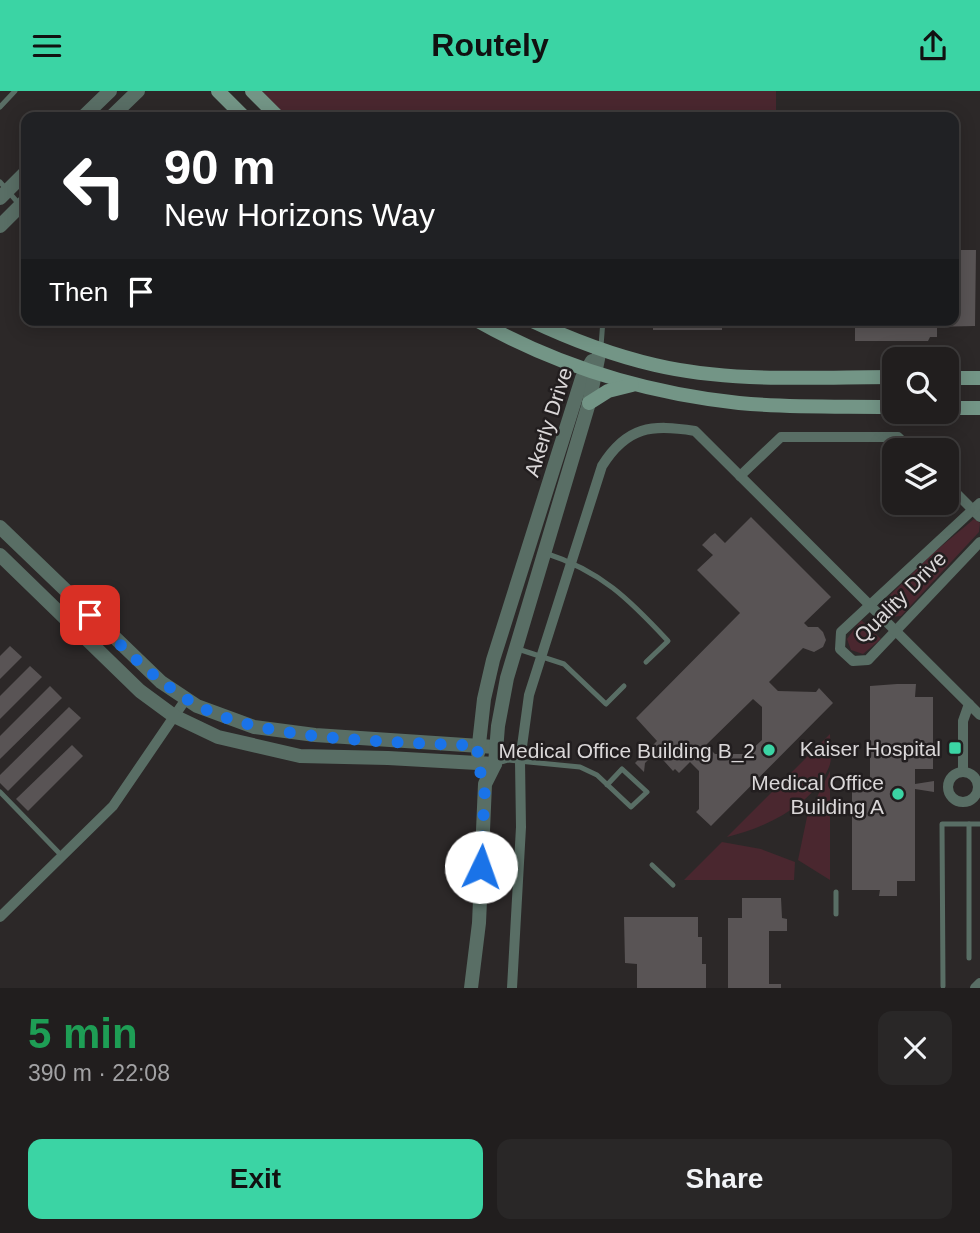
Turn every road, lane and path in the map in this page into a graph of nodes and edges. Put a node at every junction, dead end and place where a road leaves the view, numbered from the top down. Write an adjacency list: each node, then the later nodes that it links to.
1 (15, 91): 6 (lane)
2 (110, 91): 7 (street)
3 (138, 91): 8 (street)
4 (218, 91): 9 (main road)
5 (252, 91): 10 (main road)
6 (0, 107)
7 (88, 112)
8 (116, 112)
9 (239, 112)
10 (273, 112)
11 (21, 176): 12 (street)
12 (2, 190): 13 (lane)
13 (21, 202)
14 (21, 205): 15 (street)
15 (0, 226)
16 (487, 326): 20 (main road)
17 (544, 326): 19 (main road)
18 (602, 326): 19 (lane)
19 (600, 349): 20 (street, Akerly Drive); 21 (main road)
20 (591, 372): 24 (main road); 25 (street, Akerly Drive); 48 (street, Akerly Drive)
21 (882, 377)
22 (959, 378): 23 (main road)
23 (980, 378)
24 (634, 384): 25 (main road); 26 (main road)
25 (589, 403): 35 (street, Akerly Drive)
26 (882, 407)
27 (959, 408): 28 (main road)
28 (980, 408)
29 (899, 438): 30 (street)
30 (740, 476): 37 (street); 38 (street)
31 (959, 494): 32 (street)
32 (978, 510): 38 (street, Quality Drive)
33 (0, 527): 44 (street)
34 (980, 542): 39 (street, Quality Drive)
35 (545, 553): 37 (lane); 40 (street, Akerly Drive)
36 (0, 555): 47 (street)
37 (571, 562): 41 (street); 42 (lane)
38 (870, 605): 39 (street); 39 (street, Quality Drive)
39 (896, 630): 45 (street)
40 (515, 648): 41 (lane); 49 (street, Akerly Drive)
41 (541, 655): 43 (lane); 50 (street)
42 (646, 662)
43 (624, 686)
44 (186, 699): 47 (street); 48 (street)
45 (969, 704): 46 (street); 53 (street)
46 (980, 715)
47 (174, 716): 52 (street); 60 (street)
48 (478, 746): 49 (street); 52 (street, Akerly Drive)
49 (495, 747): 51 (street, Akerly Drive)
50 (520, 761): 51 (lane); 55 (lane); 70 (street)
51 (501, 762): 52 (street); 54 (street, Akerly Drive)
52 (477, 764): 54 (street, Akerly Drive)
53 (963, 772): 56 (street); 56 (street)
54 (485, 784): 69 (street, Akerly Drive)
55 (607, 785): 55 (lane)
56 (979, 787)
57 (0, 792): 60 (lane)
58 (969, 824): 59 (lane); 66 (lane); 68 (lane)
59 (980, 824)
60 (62, 856): 65 (street)
61 (652, 865): 62 (lane)
62 (673, 885)
63 (836, 892): 64 (lane)
64 (836, 914)
65 (0, 917)
66 (969, 958)
67 (980, 983): 71 (street)
68 (943, 986)
69 (471, 988)
70 (513, 988)
71 (975, 988)

